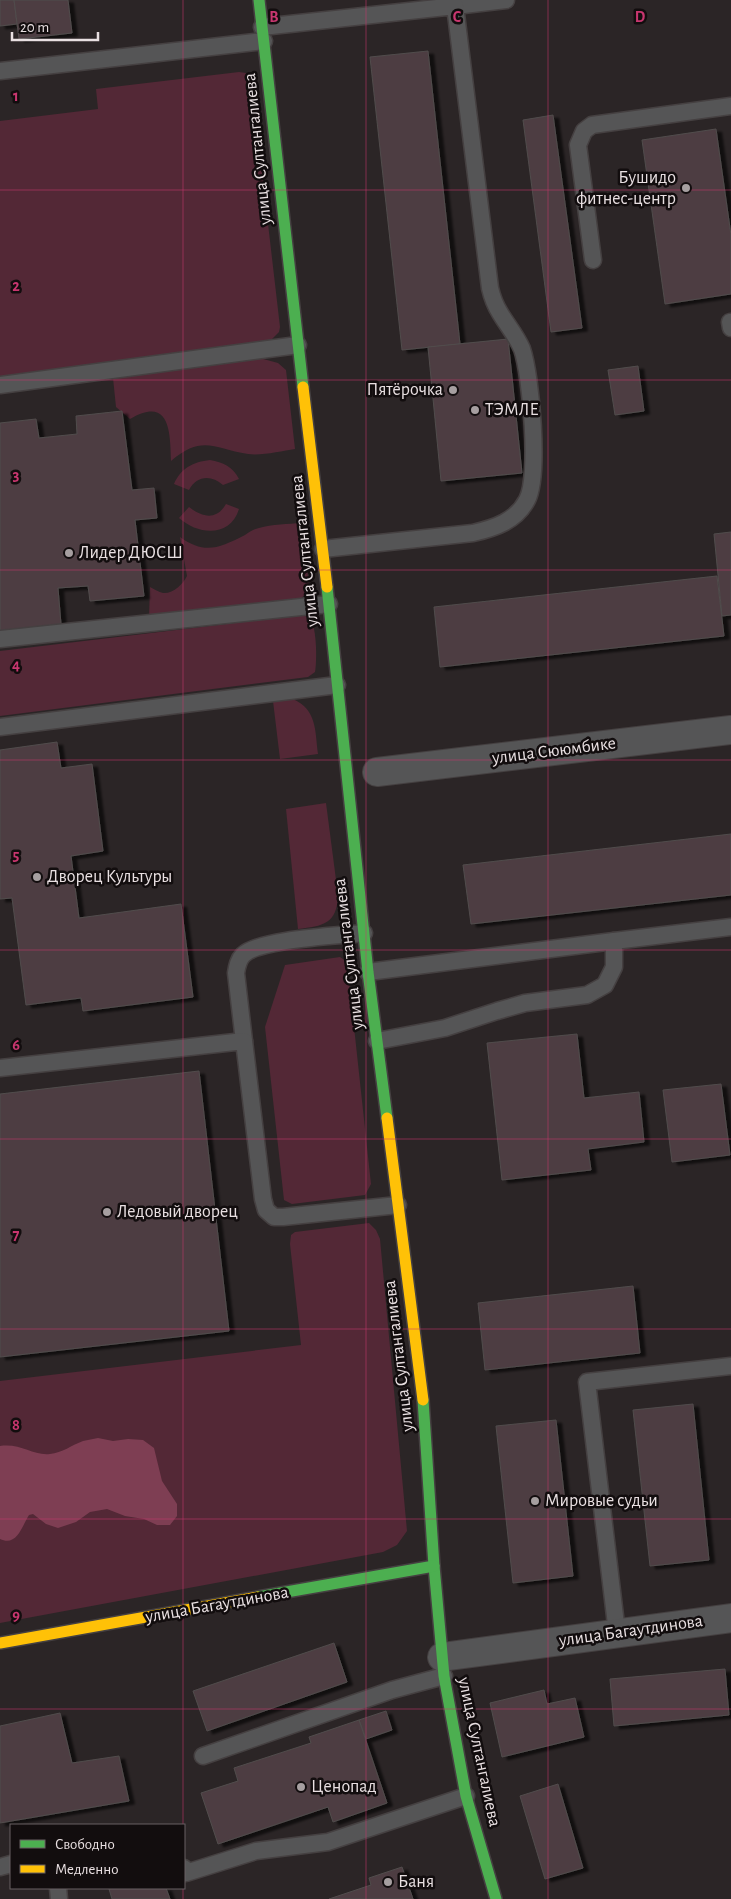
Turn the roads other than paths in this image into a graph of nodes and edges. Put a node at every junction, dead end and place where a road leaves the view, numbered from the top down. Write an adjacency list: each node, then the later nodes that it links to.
1 (259, 0): 4 (street, улица Султангалиева)
2 (506, 0): 3 (lane)
3 (455, 6): 4 (lane); 10 (lane)
4 (263, 34): 5 (lane); 8 (street, улица Султангалиева)
5 (0, 71)
6 (731, 106): 7 (lane)
7 (593, 260)
8 (298, 344): 9 (lane); 10 (street, улица Султангалиева)
9 (0, 385)
10 (323, 549): 11 (street, улица Султангалиева)
11 (329, 604): 12 (lane); 13 (street, улица Султангалиева)
12 (0, 639)
13 (337, 685): 14 (lane); 18 (street, улица Султангалиева)
14 (0, 727)
15 (731, 730): 16 (street, улица Сююмбике)
16 (377, 772)
17 (731, 927): 19 (lane)
18 (364, 934): 20 (street, улица Султангалиева); 21 (lane)
19 (614, 941): 20 (lane); 22 (lane)
20 (368, 972): 22 (street, улица Султангалиева)
21 (244, 1041): 23 (lane); 24 (lane)
22 (377, 1041): 24 (street, улица Султангалиева)
23 (0, 1068)
24 (398, 1205): 26 (street, улица Султангалиева)
25 (731, 1366): 28 (lane)
26 (434, 1566): 29 (street, улица Багаутдинова); 30 (street, улица Султангалиева)
27 (731, 1618): 28 (street, улица Багаутдинова)
28 (617, 1633): 30 (street, улица Багаутдинова)
29 (0, 1644)
30 (443, 1667): 31 (lane); 32 (street, улица Султангалиева)
31 (203, 1756)
32 (466, 1796): 33 (lane); 34 (street, улица Султангалиева)
33 (185, 1870)
34 (496, 1899)

